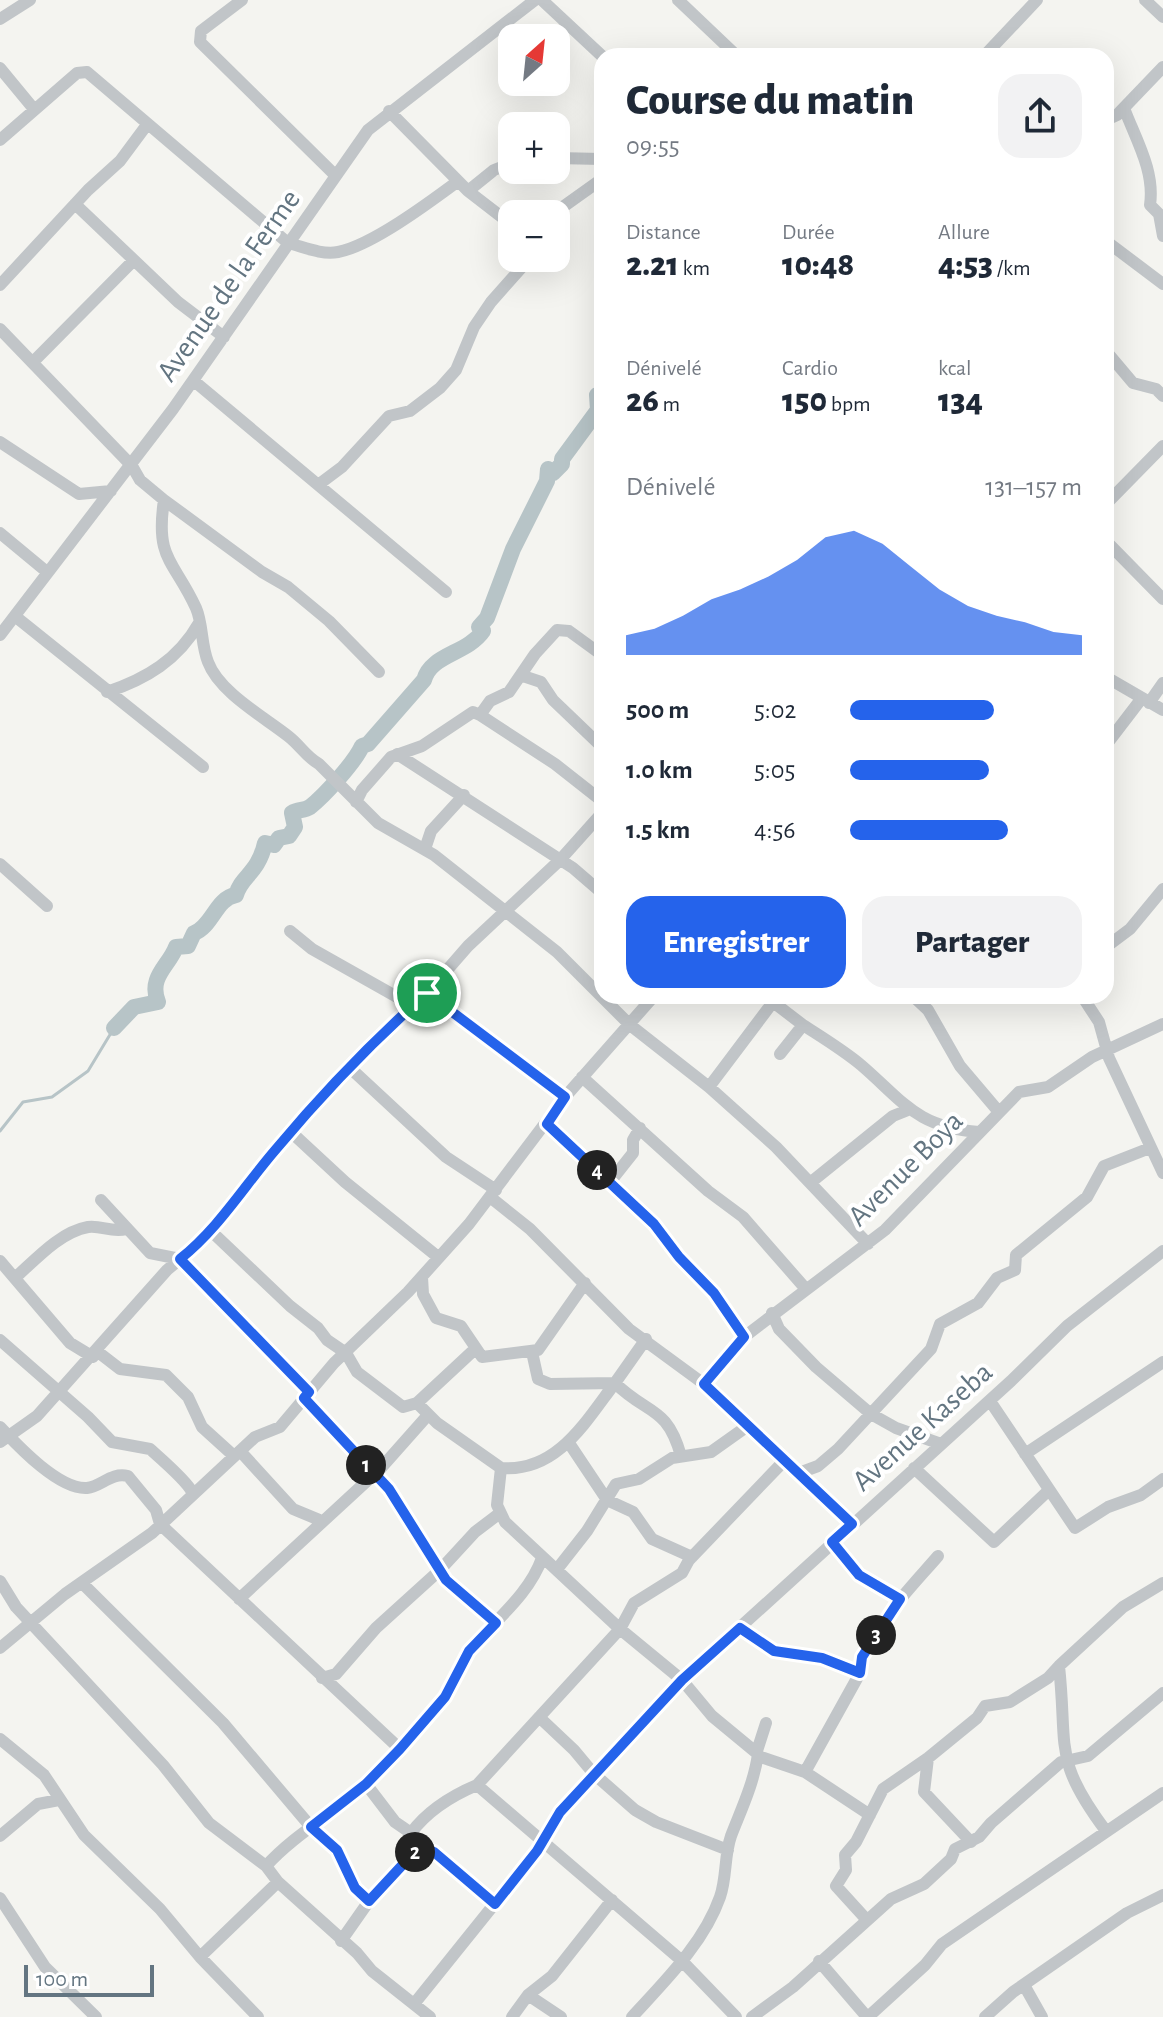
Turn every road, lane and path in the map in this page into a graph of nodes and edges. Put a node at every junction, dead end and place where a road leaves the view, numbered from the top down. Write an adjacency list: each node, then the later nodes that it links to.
1 (30, 0): 9 (street)
2 (242, 0): 24 (street)
3 (535, 0): 17 (street, Avenue de la Ferme)
4 (542, 0): 12 (street)
5 (678, 0): 10 (street)
6 (1037, 0): 11 (street)
7 (1145, 0): 8 (street)
8 (1163, 17)
9 (0, 19)
10 (729, 48)
11 (992, 48)
12 (594, 49)
13 (1163, 67): 16 (street)
14 (0, 68): 15 (street)
15 (33, 108): 19 (street); 20 (street)
16 (1124, 108): 18 (street); 30 (street)
17 (389, 111): 24 (street, Avenue de la Ferme); 26 (street)
18 (1114, 115)
19 (146, 126): 28 (street); 31 (street)
20 (0, 140)
21 (570, 158): 22 (street)
22 (594, 159)
23 (498, 168): 26 (street)
24 (336, 176): 31 (street, Avenue de la Ferme)
25 (594, 185): 27 (street)
26 (462, 186): 29 (street); 31 (street)
27 (570, 202)
28 (75, 204): 33 (street); 36 (street)
29 (498, 214)
30 (1163, 236)
31 (288, 243): 38 (street, Avenue de la Ferme)
32 (1114, 247): 35 (street)
33 (133, 261): 38 (street); 40 (street)
34 (518, 272): 46 (street)
35 (1163, 284)
36 (0, 285)
37 (0, 329): 40 (street)
38 (224, 337): 41 (street, Avenue de la Ferme)
39 (1114, 360): 42 (street)
40 (34, 361): 45 (street)
41 (194, 381): 45 (street, Avenue de la Ferme); 46 (street)
42 (1163, 396)
43 (0, 442): 47 (street)
44 (1163, 446): 48 (street)
45 (132, 466): 47 (street, Avenue de la Ferme); 49 (street)
46 (318, 485): 53 (street)
47 (111, 491): 52 (street, Avenue de la Ferme)
48 (1114, 496)
49 (164, 500): 56 (street); 59 (street)
50 (0, 533): 52 (street)
51 (1114, 549): 54 (street)
52 (47, 572): 55 (street, Avenue de la Ferme)
53 (446, 592)
54 (1163, 599)
55 (16, 617): 57 (street, Avenue de la Ferme); 63 (street)
56 (199, 623): 63 (street); 73 (street)
57 (0, 635)
58 (594, 650): 60 (street)
59 (379, 672)
60 (523, 676): 66 (street); 68 (street)
61 (1114, 682): 64 (street)
62 (1163, 683): 64 (street)
63 (107, 692): 70 (street)
64 (1146, 700): 65 (street); 67 (street)
65 (1163, 710)
66 (480, 715): 69 (street); 72 (street)
67 (1114, 736)
68 (594, 739)
69 (397, 754): 71 (street); 73 (street)
70 (203, 767)
71 (464, 795): 75 (street); 76 (street)
72 (594, 795)
73 (356, 802): 75 (street)
74 (594, 822): 76 (street)
75 (425, 849): 81 (street)
76 (560, 860): 78 (street); 81 (street)
77 (0, 864): 80 (street)
78 (594, 887)
79 (1163, 889): 83 (street)
80 (47, 906)
81 (505, 913): 84 (street); 85 (street)
82 (290, 931): 92 (street)
83 (1114, 941)
84 (594, 989)
85 (427, 993): 92 (street); 101 (street)
86 (609, 1004): 94 (street)
87 (647, 1004): 94 (street)
88 (769, 1004): 100 (street)
89 (780, 1004): 95 (street)
90 (922, 1004): 103 (street)
91 (1087, 1004): 96 (street)
92 (413, 1006): 98 (street)
93 (1163, 1024): 96 (street, Avenue Boya)
94 (630, 1025): 99 (street); 100 (street)
95 (803, 1025): 97 (street); 102 (street)
96 (1108, 1050): 103 (street, Avenue Boya); 108 (street)
97 (780, 1054)
98 (349, 1067): 106 (street); 112 (street)
99 (582, 1077): 101 (street); 105 (street)
100 (709, 1087): 111 (street)
101 (565, 1097): 104 (street)
102 (908, 1110): 107 (street); 111 (street)
103 (999, 1112): 107 (street, Avenue Boya)
104 (547, 1124): 110 (street); 112 (street)
105 (640, 1128): 110 (street); 124 (street)
106 (291, 1132): 115 (street); 118 (street)
107 (979, 1132): 116 (street, Avenue Boya)
108 (1150, 1148): 109 (street); 142 (street)
109 (1163, 1173)
110 (610, 1182): 128 (street)
111 (810, 1183): 116 (street)
112 (493, 1194): 118 (street); 123 (street)
113 (101, 1200): 114 (street)
114 (126, 1229): 119 (street); 122 (street)
115 (212, 1232): 119 (street); 133 (street)
116 (868, 1244): 124 (street, Avenue Boya)
117 (1163, 1251): 140 (street, Avenue Kaseba)
118 (438, 1257): 121 (street)
119 (180, 1259): 134 (street); 139 (street)
120 (1, 1263): 122 (street)
121 (422, 1277): 125 (street); 126 (street)
122 (15, 1278): 134 (street)
123 (585, 1283): 129 (street); 132 (street)
124 (805, 1288): 127 (street, Avenue Boya)
125 (408, 1292): 126 (street); 133 (street)
126 (423, 1294): 131 (street)
127 (772, 1313): 128 (street, Avenue Boya); 142 (street)
128 (744, 1337): 137 (street, Avenue Boya)
129 (646, 1339): 136 (street); 137 (street)
130 (0, 1340): 138 (street)
131 (474, 1350): 132 (street); 141 (street)
132 (532, 1352): 136 (street)
133 (346, 1353): 139 (street); 141 (street)
134 (95, 1355): 138 (street); 149 (street)
135 (1163, 1362): 150 (street)
136 (615, 1383): 146 (street); 151 (street)
137 (704, 1384): 144 (street)
138 (58, 1393): 145 (street); 148 (street)
139 (307, 1395): 149 (street); 155 (street)
140 (990, 1401): 147 (street, Avenue Kaseba); 150 (street)
141 (417, 1403): 143 (street)
142 (871, 1414): 147 (street); 156 (street)
143 (428, 1415): 153 (street); 155 (street)
144 (749, 1425): 151 (street); 152 (street)
145 (3, 1435): 157 (street)
146 (569, 1443): 153 (street); 161 (street)
147 (941, 1444): 154 (street, Avenue Kaseba)
148 (134, 1449): 157 (street); 160 (street)
149 (237, 1454): 160 (street); 163 (street)
150 (1025, 1454): 159 (street)
151 (681, 1456): 161 (street)
152 (785, 1460): 156 (street); 168 (street)
153 (501, 1468): 162 (street)
154 (914, 1468): 159 (street); 165 (street, Avenue Kaseba)
155 (376, 1473): 163 (street); 171 (street)
156 (799, 1473): 165 (street)
157 (123, 1474): 164 (street)
158 (1163, 1479): 159 (street)
159 (1049, 1490)
160 (192, 1492): 164 (street)
161 (607, 1500): 168 (street); 170 (street)
162 (500, 1513): 169 (street); 171 (street)
163 (322, 1521): 175 (street)
164 (160, 1524): 173 (street); 175 (street)
165 (852, 1524): 166 (street, Avenue Kaseba)
166 (832, 1542): 176 (street); 179 (street, Avenue Kaseba)
167 (938, 1556): 176 (street)
168 (692, 1557): 180 (street)
169 (542, 1558): 170 (street); 178 (street)
170 (558, 1568): 180 (street)
171 (440, 1570): 178 (street); 184 (street)
172 (0, 1581): 177 (street)
173 (82, 1583): 177 (street); 201 (street)
174 (1163, 1583): 182 (street)
175 (239, 1599): 184 (street)
176 (900, 1599): 183 (street)
177 (33, 1623): 181 (street); 209 (street)
178 (496, 1623): 190 (street)
179 (740, 1628): 183 (street); 185 (street, Avenue Kaseba)
180 (620, 1629): 185 (street); 187 (street)
181 (0, 1648)
182 (1059, 1666): 192 (street); 193 (street)
183 (860, 1673): 194 (street)
184 (322, 1678): 190 (street)
185 (682, 1680): 191 (street); 195 (street, Avenue Kaseba)
186 (1163, 1693): 193 (street)
187 (539, 1717): 195 (street); 197 (street)
188 (766, 1723): 191 (street)
189 (0, 1739): 199 (street)
190 (400, 1749): 196 (street)
191 (757, 1754): 194 (street); 208 (street)
192 (928, 1758): 200 (street); 206 (street)
193 (1065, 1760): 202 (street); 206 (street)
194 (805, 1772): 200 (street)
195 (594, 1774): 205 (street, Avenue Kaseba); 208 (street)
196 (366, 1784): 201 (street); 203 (street)
197 (477, 1785): 203 (street); 205 (street)
198 (1163, 1793): 202 (street)
199 (59, 1800): 204 (street); 218 (street)
200 (870, 1815): 216 (street)
201 (311, 1827): 209 (street); 214 (street)
202 (1106, 1831): 233 (street)
203 (411, 1833): 207 (street)
204 (0, 1836)
205 (543, 1839): 213 (street); 215 (street, Avenue Kaseba)
206 (971, 1842): 216 (street)
207 (420, 1846): 214 (street); 215 (street)
208 (728, 1850): 219 (street)
209 (266, 1866): 210 (street)
210 (278, 1882): 217 (street); 218 (street)
211 (1163, 1895): 221 (street)
212 (0, 1898): 224 (street)
213 (612, 1900): 219 (street); 222 (street)
214 (369, 1901): 217 (street)
215 (495, 1904): 223 (street, Avenue Kaseba)
216 (866, 1919): 220 (street)
217 (341, 1941): 223 (street)
218 (200, 1957): 226 (street)
219 (681, 1960): 230 (street); 231 (street)
220 (819, 1961): 232 (street); 233 (street)
221 (1024, 1985): 234 (street); 235 (street)
222 (528, 1995): 228 (street); 229 (street)
223 (414, 2004): 227 (street)
224 (83, 2012): 225 (street)
225 (96, 2017)
226 (258, 2017)
227 (430, 2017)
228 (512, 2017)
229 (561, 2017)
230 (632, 2017)
231 (736, 2017)
232 (752, 2017)
233 (868, 2017)
234 (985, 2017)
235 (1042, 2017)

